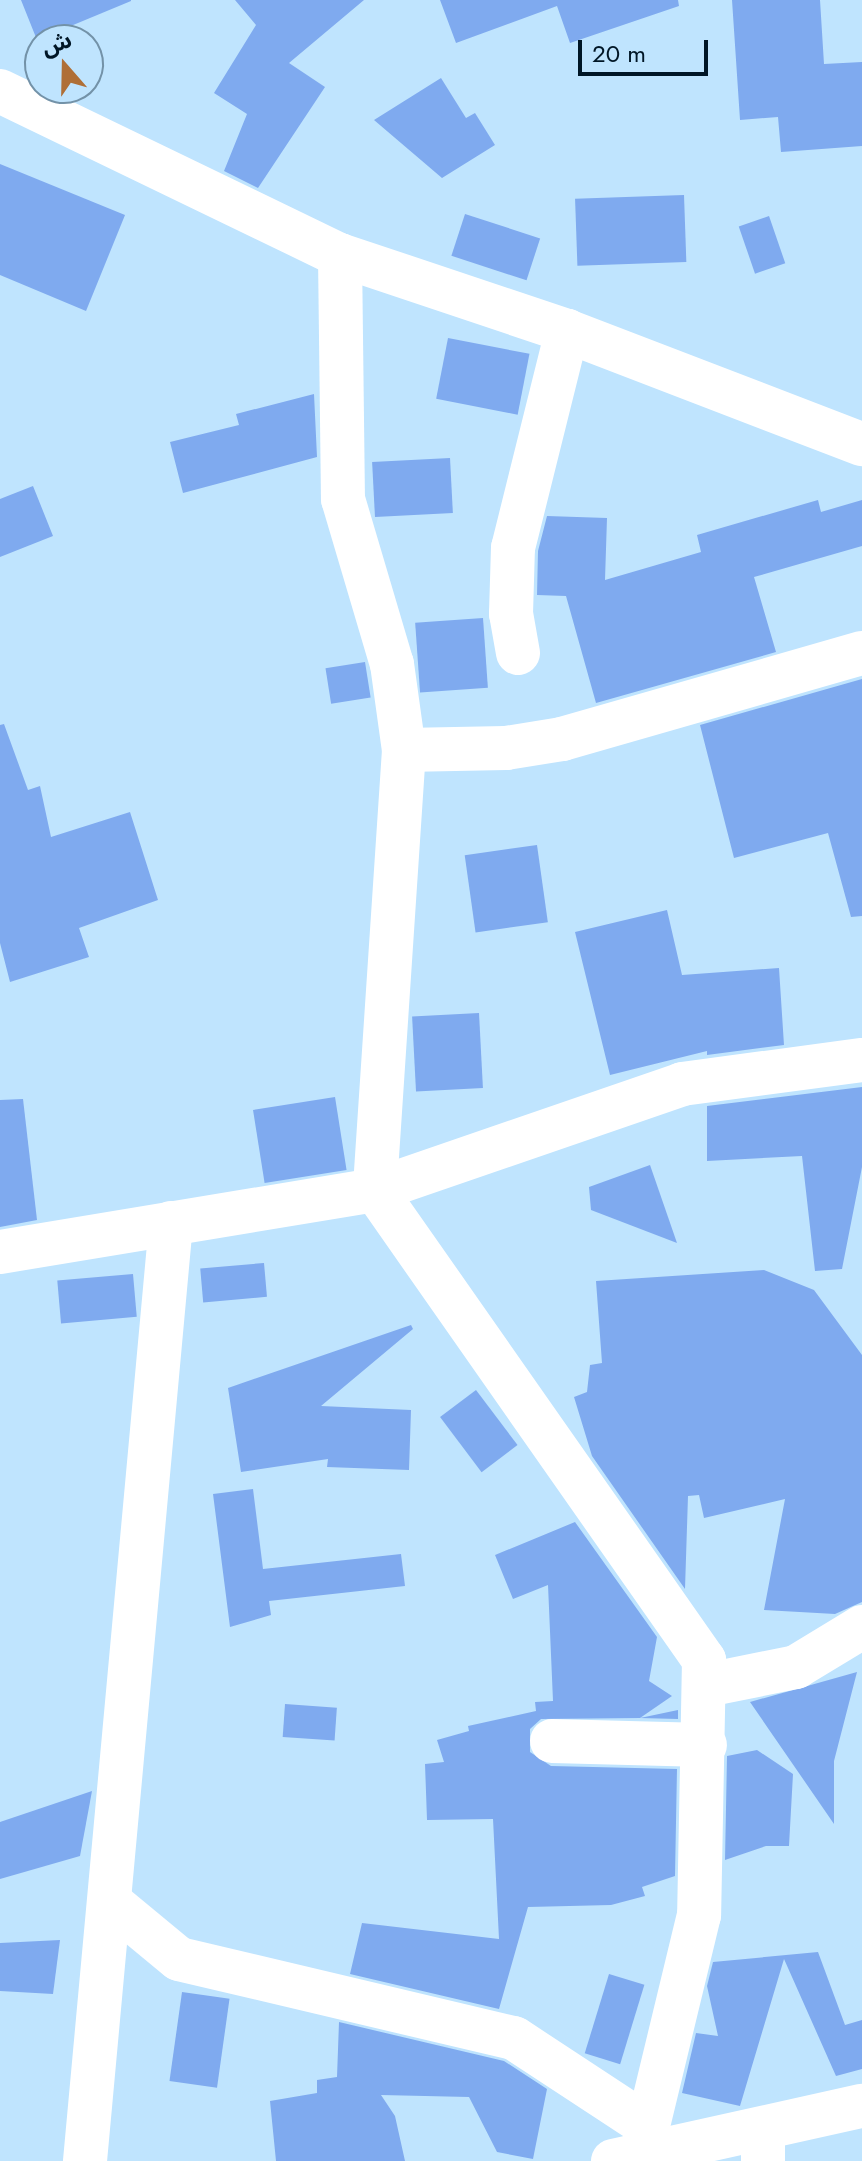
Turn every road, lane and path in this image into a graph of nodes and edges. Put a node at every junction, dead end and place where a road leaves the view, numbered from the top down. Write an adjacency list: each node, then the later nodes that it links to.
1 (0, 91): 2 (street)
2 (340, 255): 3 (street); 7 (street)
3 (567, 331): 4 (street); 5 (street)
4 (862, 444)
5 (518, 653)
6 (862, 653): 7 (street)
7 (404, 750): 9 (street)
8 (862, 1060): 9 (street)
9 (375, 1190): 10 (street); 13 (street)
10 (171, 1223): 11 (street); 16 (street)
11 (0, 1252)
12 (862, 1627): 13 (street)
13 (707, 1685): 15 (street)
14 (552, 1741): 15 (street)
15 (705, 1745): 19 (street)
16 (110, 1902): 19 (street); 20 (street)
17 (862, 2106): 18 (street)
18 (763, 2145): 19 (street)
19 (634, 2147)
20 (85, 2161)

